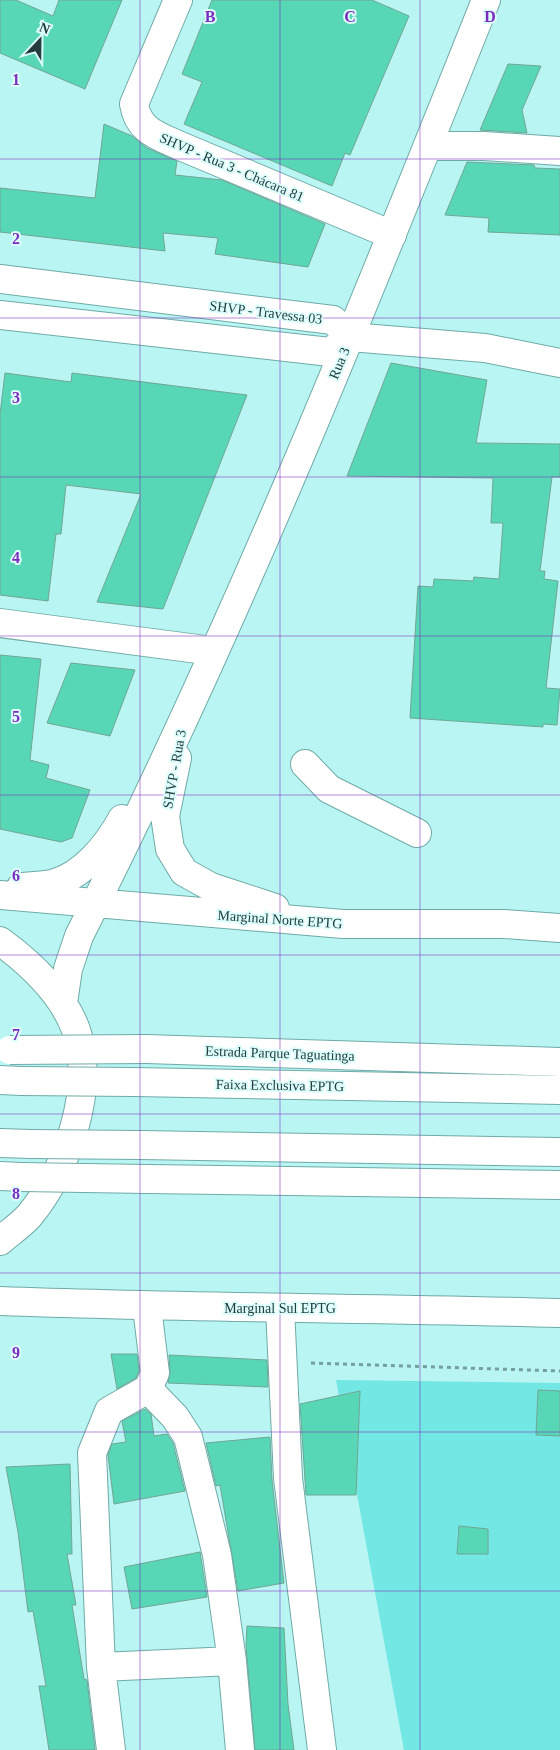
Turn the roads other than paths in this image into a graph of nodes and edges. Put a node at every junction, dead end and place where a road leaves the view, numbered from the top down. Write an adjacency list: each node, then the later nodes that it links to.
1 (178, 0): 5 (main road, SHVP - Rua 3 - Chácara 81)
2 (486, 0): 3 (main road, Rua 3)
3 (428, 146): 4 (main road); 5 (main road, Rua 3)
4 (560, 150)
5 (392, 235): 8 (main road, Rua 3)
6 (0, 279): 8 (main road, SHVP - Travessa 03)
7 (0, 316): 8 (main road)
8 (350, 337): 9 (main road); 11 (main road, Rua 3)
9 (560, 363)
10 (0, 623): 11 (main road)
11 (214, 651): 12 (main road, Rua 3)
12 (183, 722): 15 (main road, SHVP - Rua 3); 17 (main road); 18 (main road, SHVP - Rua 3)
13 (305, 764): 14 (main road)
14 (417, 832)
15 (0, 889)
16 (0, 895): 17 (main road, Marginal Norte EPTG)
17 (95, 905): 18 (main road, Marginal Norte EPTG); 21 (main road)
18 (343, 924): 19 (main road, Marginal Norte EPTG)
19 (560, 928)
20 (0, 941): 21 (main road)
21 (63, 1003): 30 (main road)
22 (5, 1050): 23 (main road, Estrada Parque Taguatinga, bridge)
23 (560, 1062)
24 (11, 1080): 25 (main road, Faixa Exclusiva EPTG, bridge)
25 (560, 1090)
26 (0, 1143): 27 (main road, bridge)
27 (560, 1152)
28 (10, 1176): 29 (main road, bridge)
29 (560, 1184)
30 (0, 1241)
31 (0, 1301): 32 (main road, Marginal Sul EPTG)
32 (147, 1306): 33 (main road, Marginal Sul EPTG); 35 (main road)
33 (280, 1308): 34 (main road, Marginal Sul EPTG); 40 (main road)
34 (560, 1313)
35 (148, 1389): 36 (main road); 37 (main road)
36 (232, 1661): 37 (main road); 39 (main road)
37 (101, 1667): 38 (main road)
38 (111, 1750)
39 (240, 1750)
40 (322, 1750)

